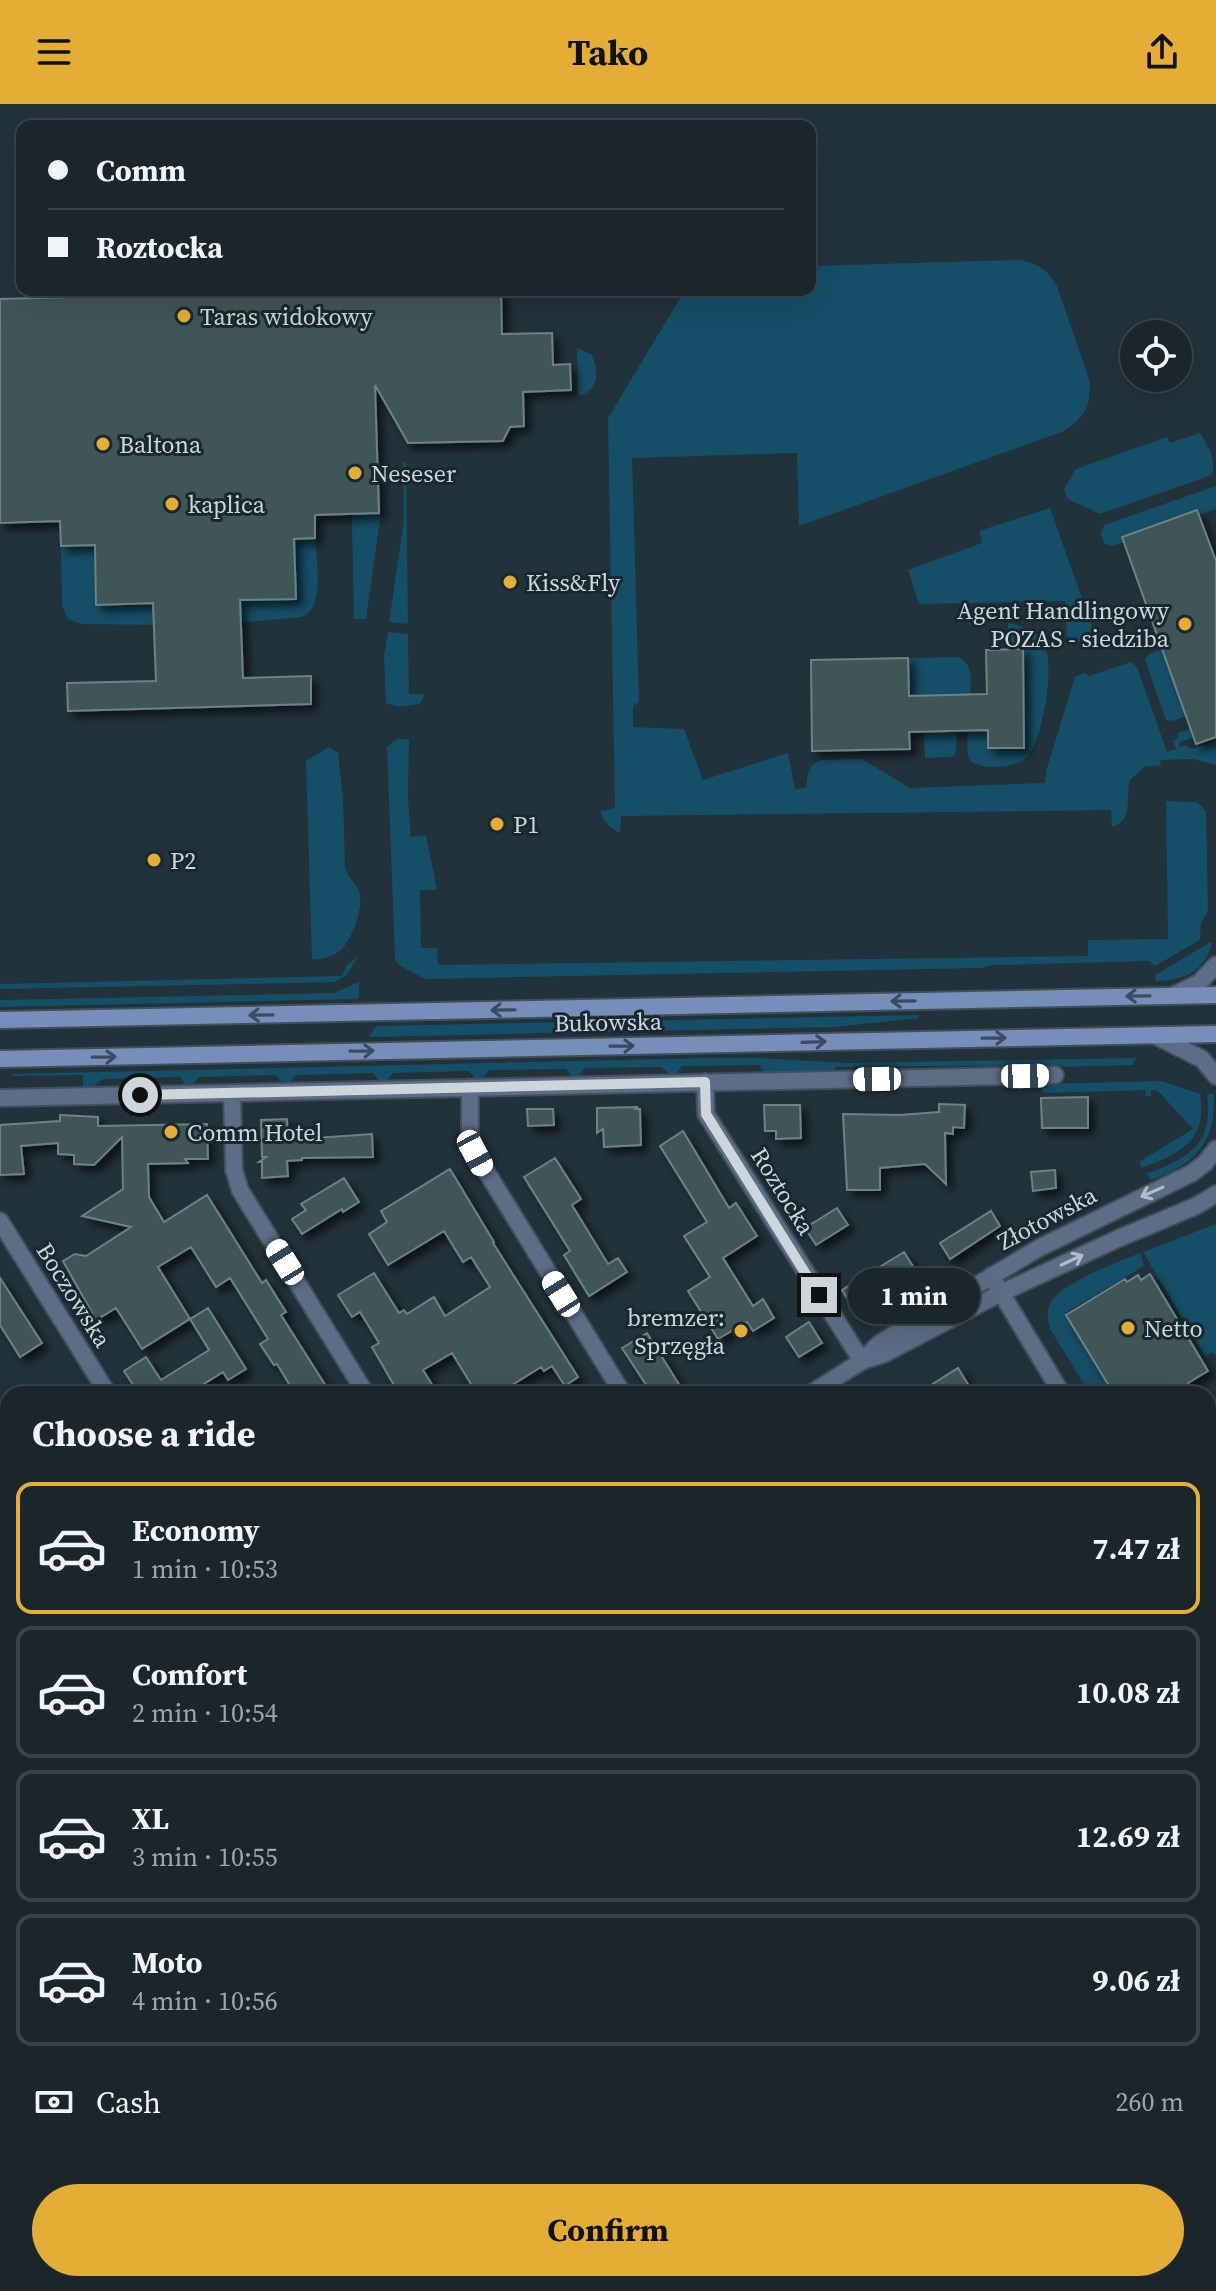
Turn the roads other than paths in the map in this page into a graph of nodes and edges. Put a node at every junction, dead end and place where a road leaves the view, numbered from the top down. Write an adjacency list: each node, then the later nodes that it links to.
1 (1216, 965): 2 (street)
2 (1174, 995): 3 (main road, Bukowska); 4 (main road, Bukowska, one-way to 4)
3 (1216, 995)
4 (0, 1020)
5 (1152, 1034): 6 (main road, Bukowska); 7 (main road, Bukowska, one-way to 5); 9 (street)
6 (1216, 1034)
7 (0, 1059)
8 (1055, 1075): 10 (street)
9 (1216, 1076)
10 (705, 1082): 11 (street); 19 (street, Roztocka)
11 (470, 1088): 12 (street); 22 (street)
12 (232, 1093): 13 (street); 21 (street)
13 (0, 1098)
14 (1216, 1149): 17 (street, Złotowska, one-way to 17)
15 (1216, 1194): 18 (street, Złotowska, one-way to 15)
16 (0, 1221): 20 (street, Boczowska)
17 (991, 1276): 18 (street); 19 (street, Złotowska)
18 (1001, 1293): 19 (street, Złotowska); 24 (street)
19 (862, 1361): 23 (street, Złotowska)
20 (103, 1386)
21 (361, 1386)
22 (618, 1386)
23 (823, 1386)
24 (1057, 1386)

